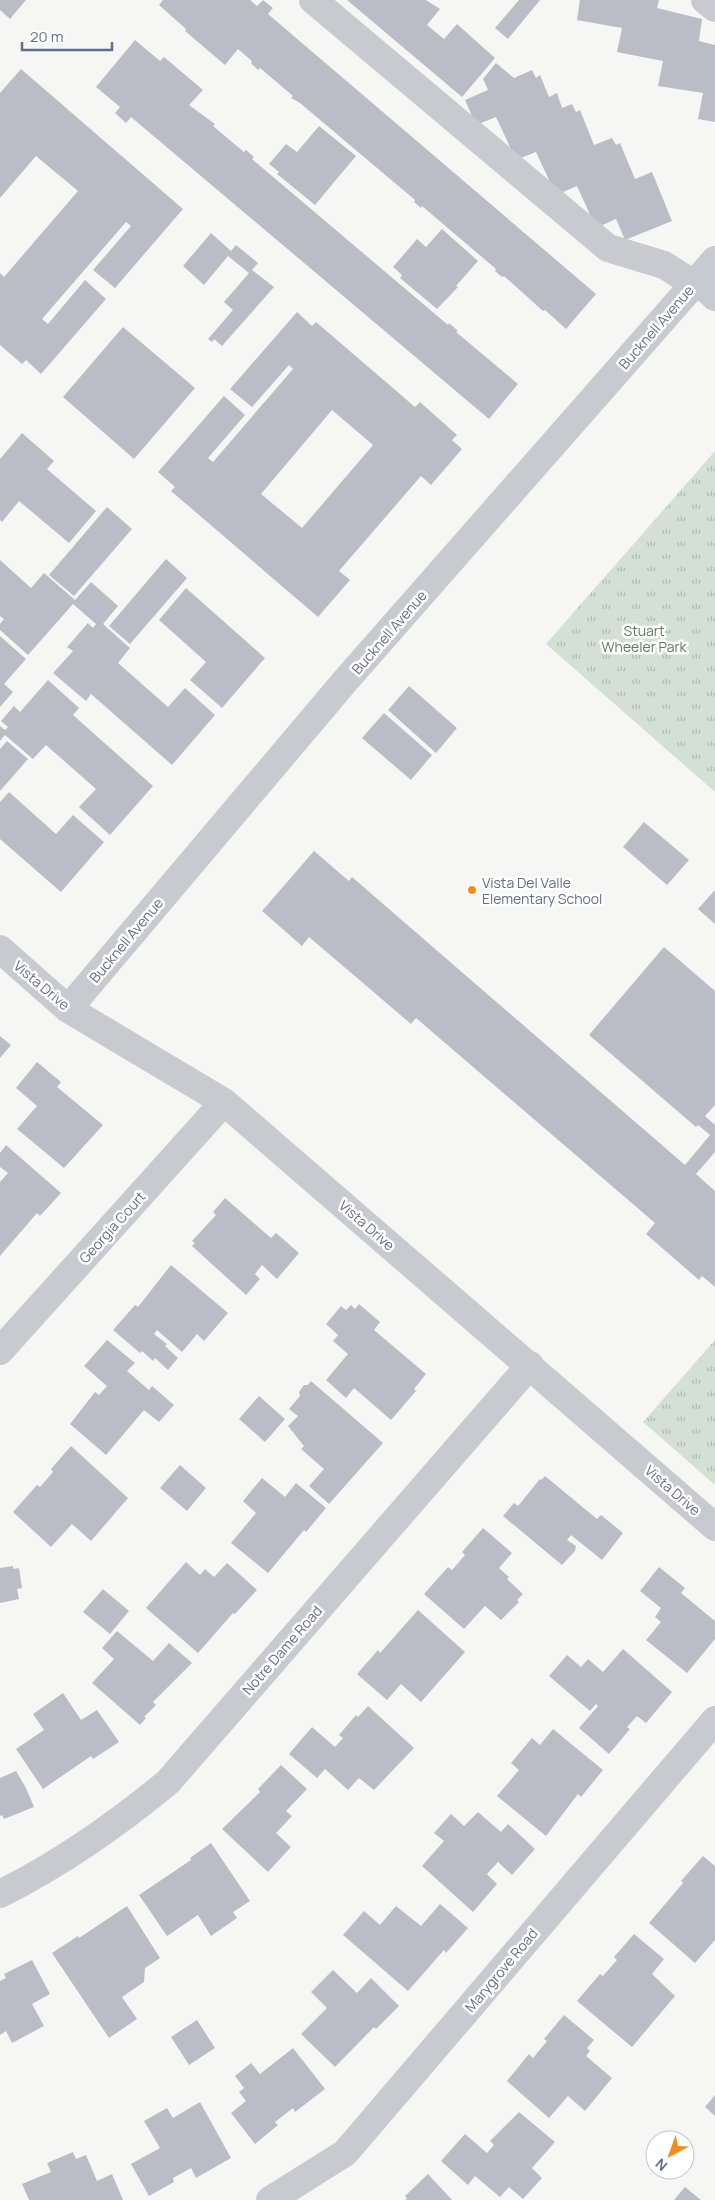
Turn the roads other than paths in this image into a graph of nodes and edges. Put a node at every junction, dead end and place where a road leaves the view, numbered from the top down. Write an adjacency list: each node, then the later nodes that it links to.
1 (313, 0): 5 (street)
2 (705, 0): 3 (street)
3 (715, 8)
4 (715, 260): 5 (street, Bucknell Avenue)
5 (702, 287): 7 (street, Bucknell Avenue)
6 (0, 949): 7 (street, Vista Drive)
7 (68, 1008): 8 (street, Vista Drive)
8 (224, 1102): 9 (street, Georgia Court); 10 (street, Vista Drive)
9 (0, 1351)
10 (530, 1365): 11 (street, Vista Drive); 13 (street, Notre Dame Road)
11 (715, 1527)
12 (715, 1720): 14 (street, Marygrove Road)
13 (0, 1894)
14 (270, 2200)

